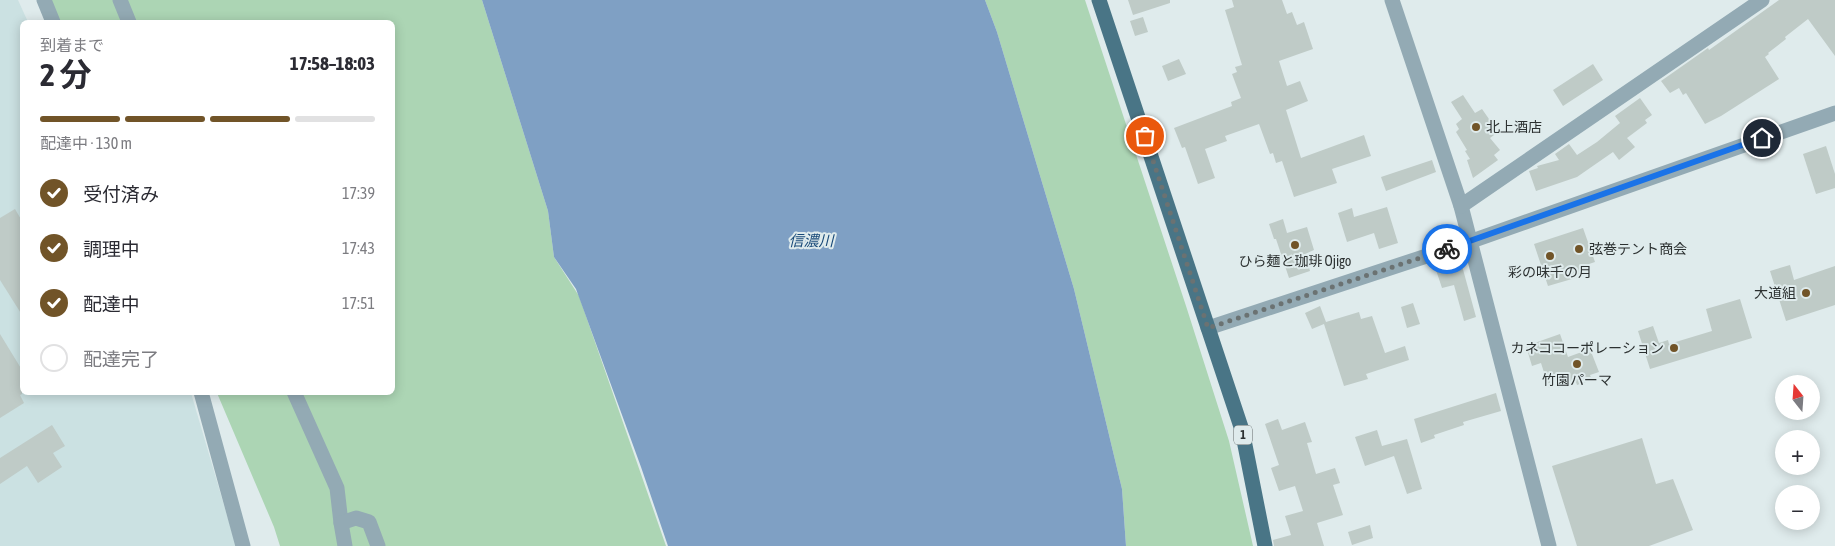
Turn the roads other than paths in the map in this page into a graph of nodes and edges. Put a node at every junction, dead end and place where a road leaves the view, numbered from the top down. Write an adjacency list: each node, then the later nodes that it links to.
1 (44, 0): 6 (street)
2 (120, 0): 7 (street)
3 (1099, 0): 11 (main road, 1)
4 (1392, 0): 9 (street)
5 (1762, 0): 9 (street)
6 (52, 20)
7 (128, 20)
8 (1835, 113): 10 (street)
9 (1461, 206): 10 (street)
10 (1469, 242): 11 (street); 19 (street)
11 (1208, 328): 18 (main road, 1)
12 (202, 395): 15 (street)
13 (295, 395): 14 (street)
14 (341, 523): 16 (street); 17 (street)
15 (243, 546)
16 (345, 546)
17 (378, 546)
18 (1266, 546)
19 (1549, 546)

